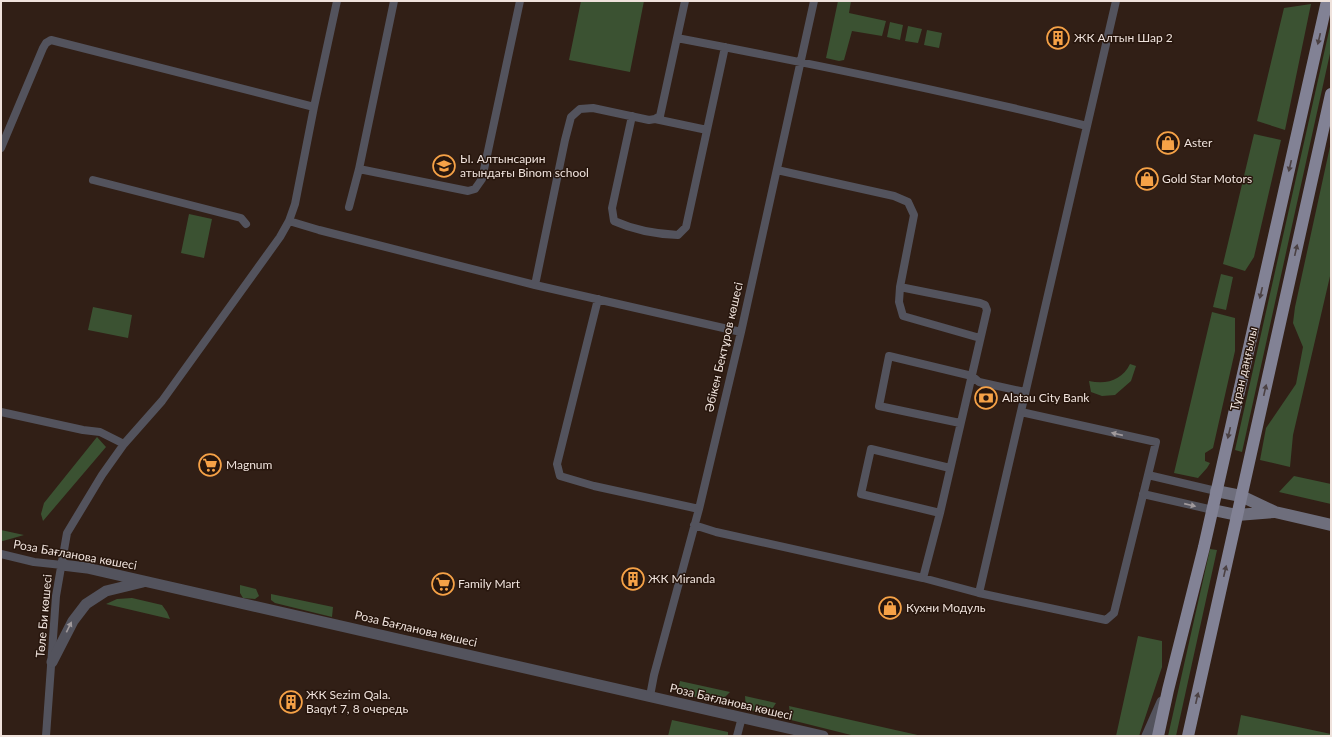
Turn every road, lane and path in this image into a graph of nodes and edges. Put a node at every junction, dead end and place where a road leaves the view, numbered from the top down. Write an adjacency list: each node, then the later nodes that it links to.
1 (337, 1): 12 (street, Төле Би көшесі)
2 (394, 1): 18 (street)
3 (520, 1): 18 (street)
4 (685, 1): 8 (street)
5 (814, 1): 10 (street, Әбікен Бектұров көшесі)
6 (1116, 1): 15 (street)
7 (1327, 1): 37 (main road, Тұран даңғылы, one-way to 37)
8 (677, 38): 9 (street); 14 (street)
9 (724, 47): 10 (street); 16 (street)
10 (801, 62): 15 (street); 19 (street, Әбікен Бектұров көшесі)
11 (1331, 94): 39 (main road, Тұран даңғылы, one-way to 11)
12 (314, 107): 17 (street); 22 (street, Төле Би көшесі)
13 (632, 116): 14 (street); 16 (street); 24 (street)
14 (655, 119): 16 (street)
15 (1087, 126): 30 (street)
16 (707, 130)
17 (1, 148)
18 (359, 169): 21 (street)
19 (777, 170): 25 (street); 27 (street, Әбікен Бектұров көшесі)
20 (93, 180): 23 (street)
21 (349, 207)
22 (289, 221): 24 (street); 34 (street, Төле Би көшесі)
23 (246, 224)
24 (535, 285): 26 (street)
25 (900, 287): 28 (street); 28 (street)
26 (598, 299): 27 (street); 40 (street)
27 (741, 332): 40 (street, Әбікен Бектұров көшесі)
28 (980, 338): 29 (street)
29 (972, 376): 30 (street); 33 (street); 33 (street)
30 (1025, 392): 32 (street)
31 (1, 412): 34 (street)
32 (1021, 412): 36 (street, one-way to 32); 51 (street)
33 (960, 423): 35 (street)
34 (124, 444): 48 (street, Төле Би көшесі)
35 (950, 468): 43 (street); 43 (street)
36 (1148, 475): 37 (street); 38 (street)
37 (1216, 491): 39 (main road); 41 (main road, Тұран даңғылы)
38 (1143, 494): 41 (street, one-way to 41); 51 (street)
39 (1240, 496): 42 (main road); 44 (main road, Тұран даңғылы)
40 (699, 508): 45 (street, Әбікен Бектұров көшесі)
41 (1212, 510): 44 (main road); 53 (main road, Тұран даңғылы)
42 (1275, 512): 44 (main road); 46 (main road)
43 (940, 513): 49 (street)
44 (1237, 515): 61 (main road, Тұран даңғылы, one-way to 44)
45 (694, 525): 49 (street); 54 (street, Әбікен Бектұров көшесі)
46 (1331, 525)
47 (1, 554): 48 (street, Роза Бағланова көшесі)
48 (62, 565): 50 (street, Роза Бағланова көшесі); 52 (street, Төле Би көшесі)
49 (923, 578): 51 (street)
50 (146, 581): 52 (street, one-way to 50); 54 (street, Роза Бағланова көшесі)
51 (979, 593)
52 (52, 662): 56 (street, Төле Би көшесі)
53 (1168, 690): 59 (street); 60 (main road, Тұран даңғылы)
54 (650, 696): 55 (street, Роза Бағланова көшесі)
55 (742, 717): 57 (street); 58 (street, Роза Бағланова көшесі)
56 (46, 736)
57 (737, 736)
58 (823, 736)
59 (1147, 736)
60 (1158, 736)
61 (1188, 736)

